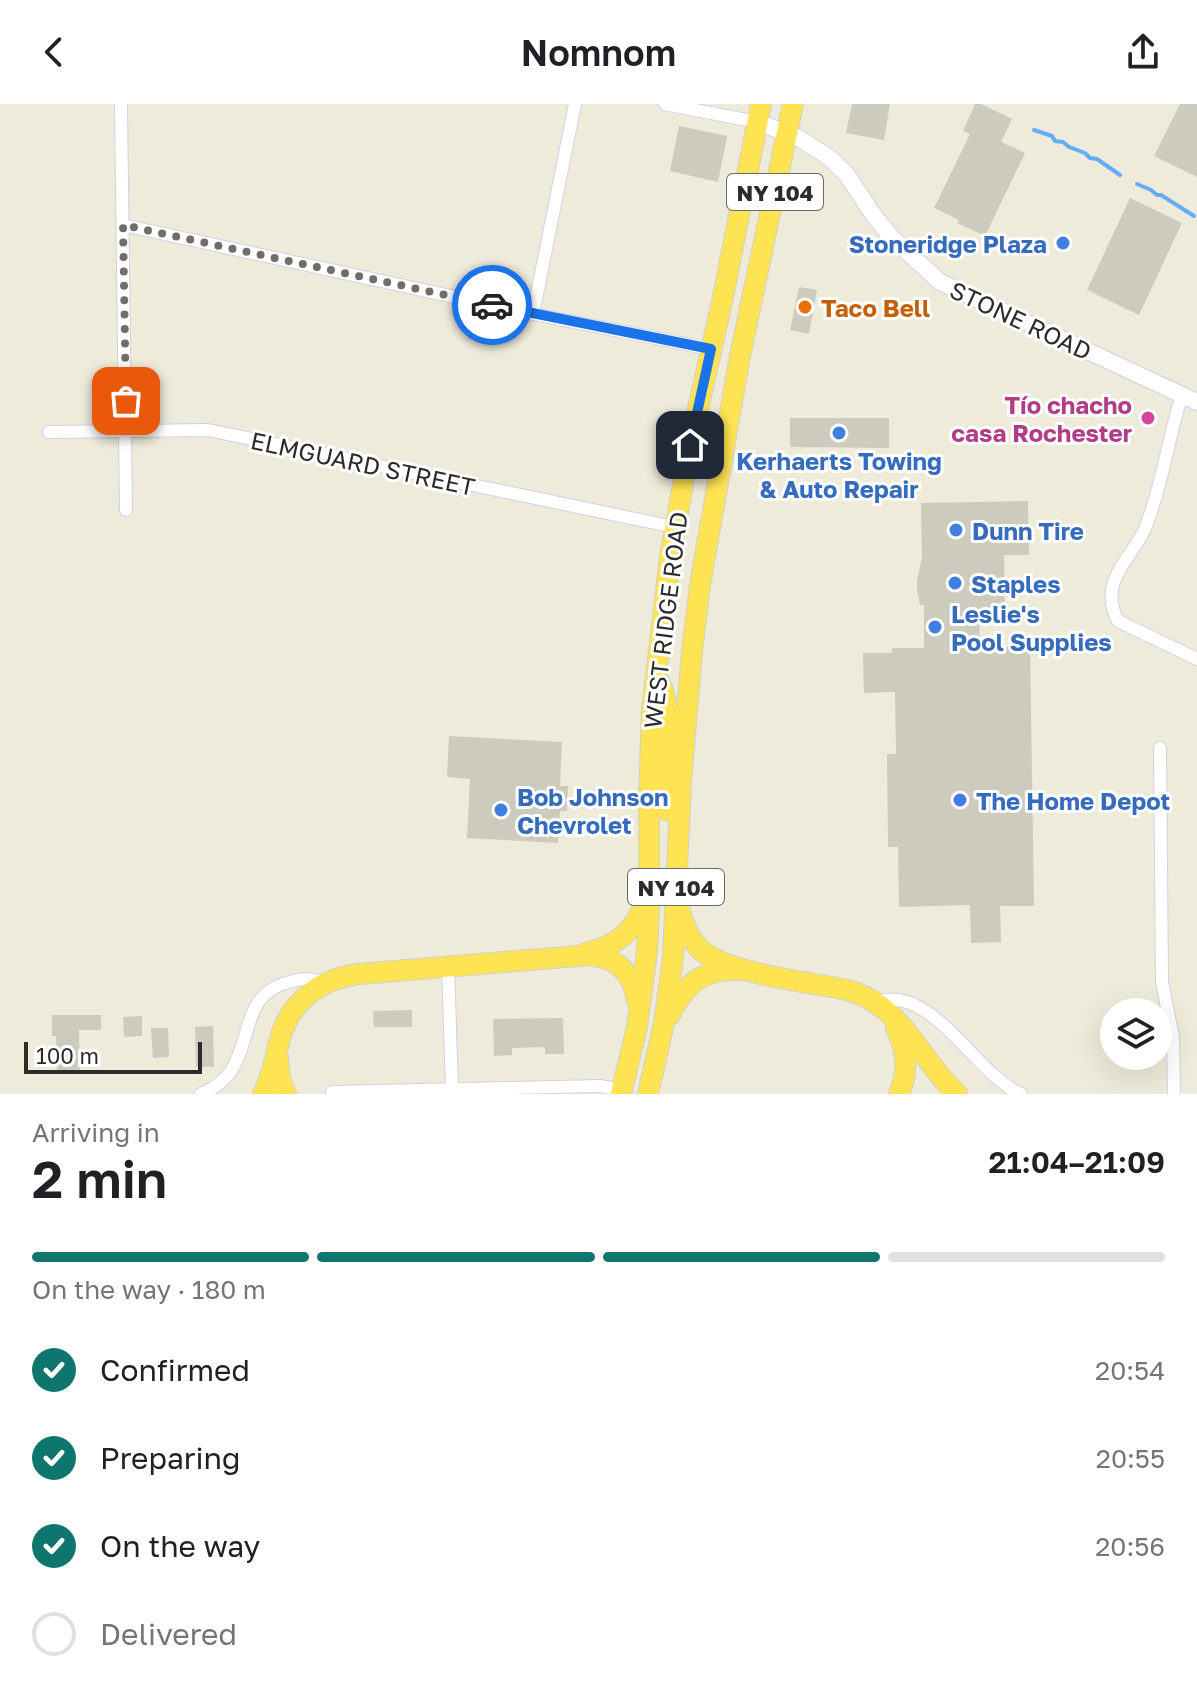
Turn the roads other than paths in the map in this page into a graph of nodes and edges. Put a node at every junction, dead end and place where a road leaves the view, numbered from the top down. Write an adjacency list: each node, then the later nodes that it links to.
1 (121, 104): 7 (street)
2 (575, 104): 8 (street)
3 (665, 104): 5 (street)
4 (793, 104): 6 (highway, WEST RIDGE ROAD / NY 104)
5 (759, 113): 6 (street, STONE ROAD); 9 (highway, WEST RIDGE ROAD / NY 104)
6 (787, 132): 10 (street, STONE ROAD); 18 (highway, WEST RIDGE ROAD / NY 104)
7 (123, 225): 8 (street); 11 (street)
8 (533, 314): 9 (street)
9 (711, 349): 14 (highway, WEST RIDGE ROAD / NY 104)
10 (1190, 398): 15 (street)
11 (126, 430): 12 (street, ELMGUARD STREET); 13 (street); 14 (street, ELMGUARD STREET)
12 (49, 432)
13 (126, 510)
14 (674, 527): 16 (highway, WEST RIDGE ROAD / NY 104)
15 (1197, 659)
16 (655, 674): 18 (highway); 19 (highway, WEST RIDGE ROAD / NY 104)
17 (1160, 748): 39 (street)
18 (677, 862): 20 (highway, WEST RIDGE ROAD / NY 104)
19 (650, 881): 21 (highway); 26 (highway, WEST RIDGE ROAD / NY 104)
20 (676, 893): 23 (highway); 28 (highway, WEST RIDGE ROAD / NY 104)
21 (576, 955): 22 (highway); 26 (highway)
22 (448, 966): 24 (highway); 29 (street)
23 (751, 971): 25 (highway); 28 (highway)
24 (324, 984): 27 (highway); 33 (street)
25 (876, 1002): 36 (highway); 37 (highway); 38 (street)
26 (637, 1027): 31 (highway, WEST RIDGE ROAD / NY 104)
27 (280, 1039): 34 (highway); 35 (highway)
28 (660, 1046): 32 (highway, WEST RIDGE ROAD / NY 104)
29 (452, 1089): 30 (street); 31 (street)
30 (332, 1092)
31 (621, 1092)
32 (648, 1093)
33 (203, 1094)
34 (263, 1094)
35 (286, 1094)
36 (899, 1094)
37 (957, 1094)
38 (1021, 1094)
39 (1174, 1094)

